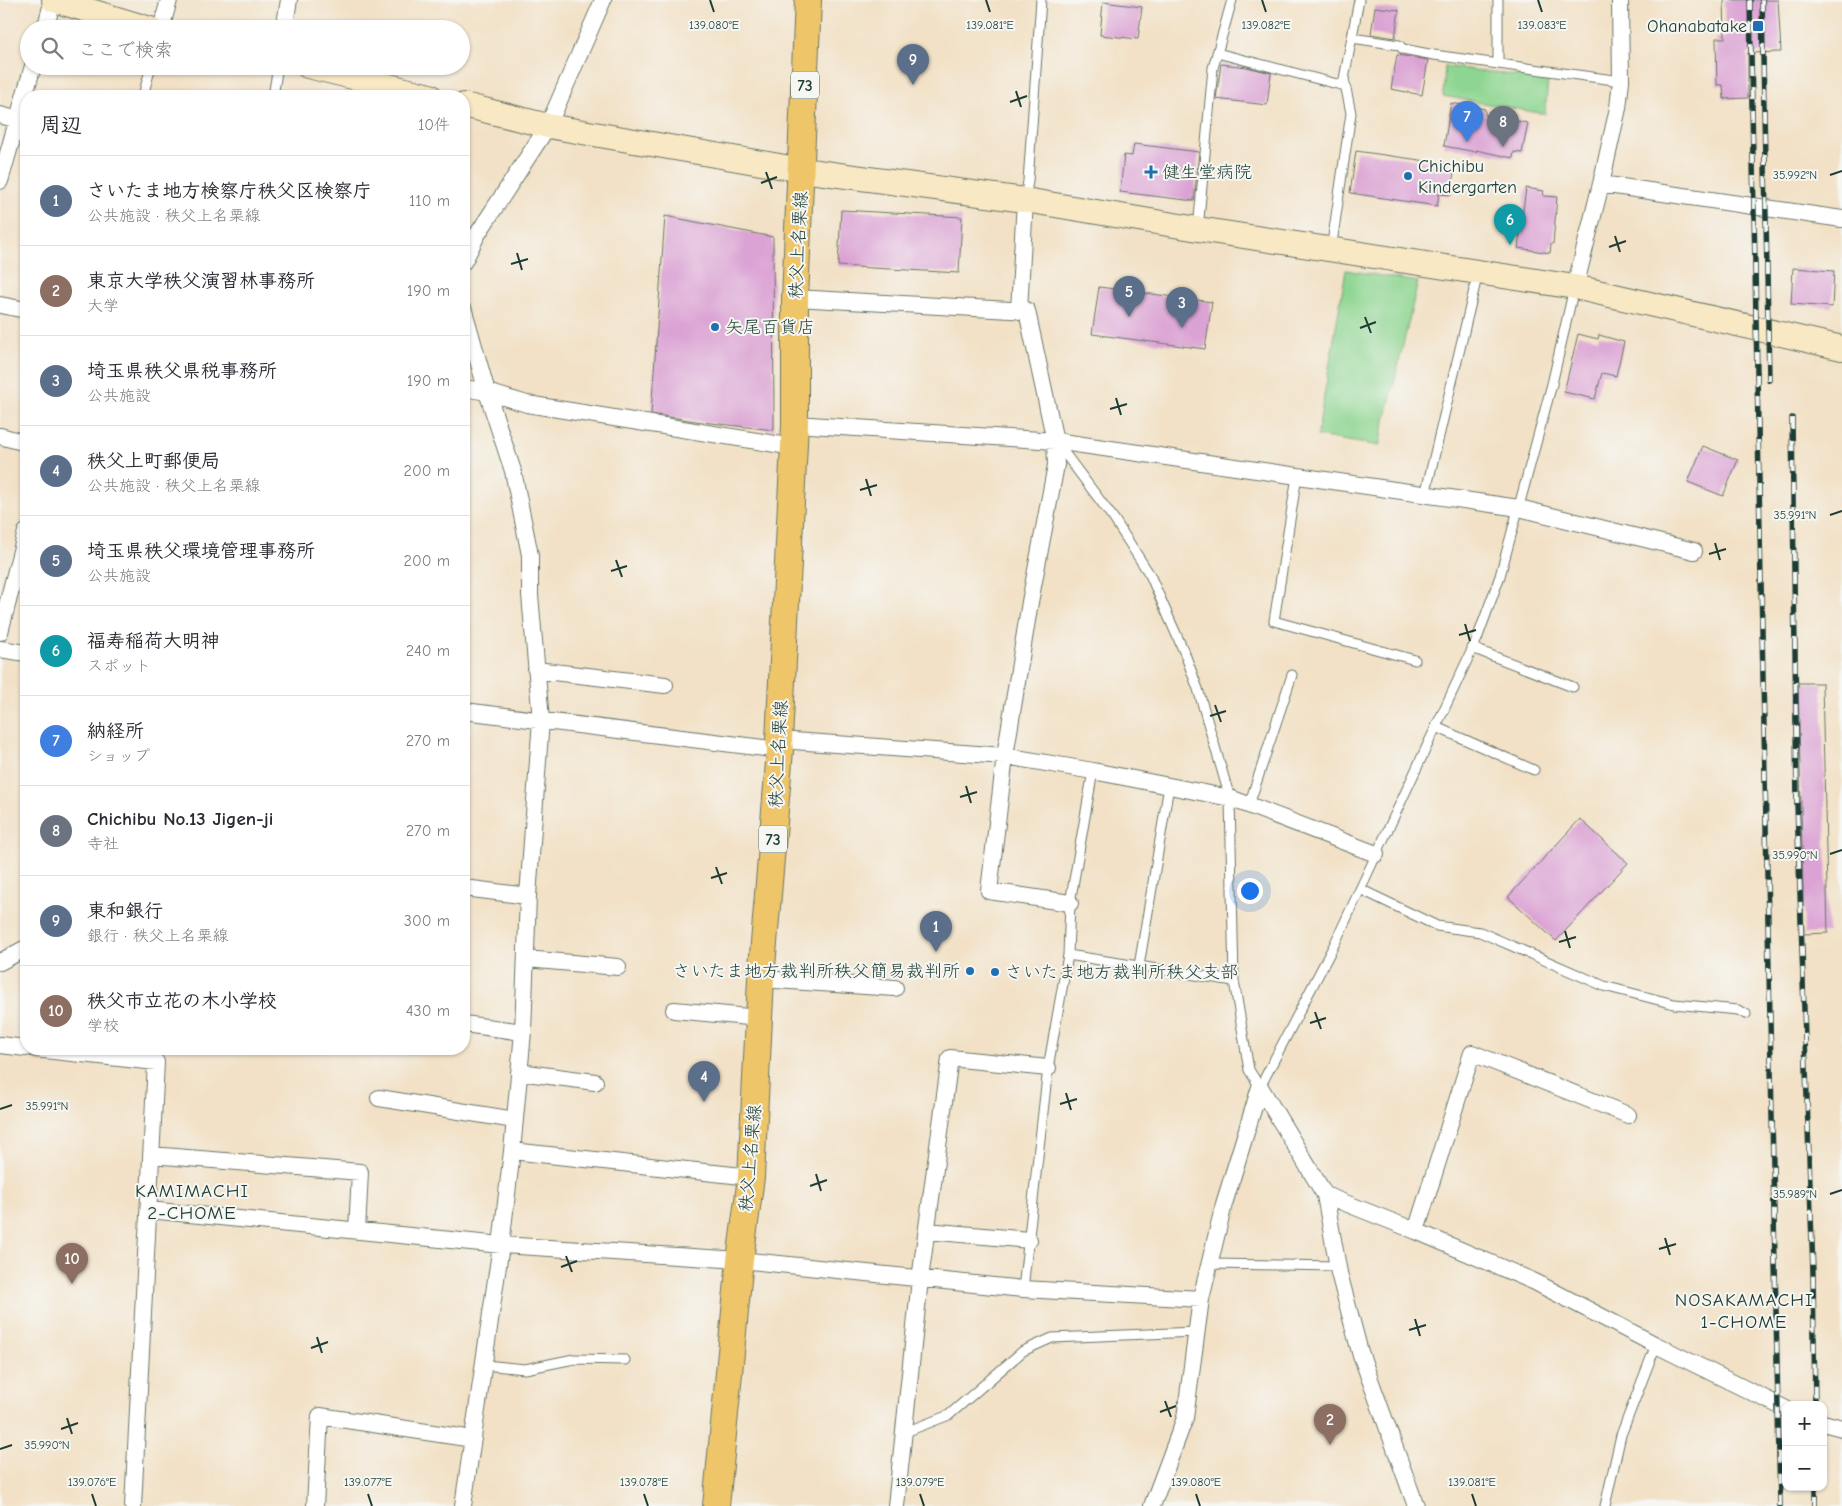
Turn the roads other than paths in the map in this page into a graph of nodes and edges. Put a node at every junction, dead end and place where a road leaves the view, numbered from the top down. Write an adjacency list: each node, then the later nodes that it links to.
1 (54, 0): 11 (street); 12 (street)
2 (170, 0): 13 (street)
3 (289, 0): 14 (street)
4 (603, 0): 32 (street)
5 (808, 0): 33 (main road, 秩父上名栗線 / 73)
6 (1041, 0): 36 (lane)
7 (1232, 0): 16 (lane)
8 (1358, 0): 15 (lane)
9 (1498, 0): 17 (lane)
10 (1620, 0): 22 (street)
11 (47, 20)
12 (120, 20)
13 (164, 20)
14 (286, 20)
15 (1352, 38): 17 (lane); 23 (lane)
16 (1217, 53): 23 (lane); 38 (lane)
17 (1498, 64): 22 (lane)
18 (31, 75): 24 (street)
19 (149, 75): 25 (lane)
20 (276, 75): 26 (lane)
21 (345, 75): 27 (street)
22 (1620, 81): 35 (street)
23 (1345, 86): 40 (lane)
24 (28, 90)
25 (145, 90)
26 (274, 90)
27 (406, 90)
28 (470, 106): 32 (street)
29 (0, 115): 30 (street)
30 (20, 120)
31 (20, 126): 34 (street)
32 (548, 126): 33 (street); 39 (street)
33 (802, 170): 36 (street); 43 (main road, 秩父上名栗線 / 73)
34 (0, 181)
35 (1601, 184): 37 (street); 42 (street)
36 (1025, 200): 38 (street); 46 (street)
37 (1842, 219)
38 (1198, 229): 40 (street)
39 (470, 233)
40 (1331, 250): 41 (street)
41 (1478, 272): 42 (street); 56 (lane)
42 (1574, 286): 48 (street); 57 (lane)
43 (795, 298): 46 (street); 52 (main road, 秩父上名栗線 / 73)
44 (0, 305): 45 (street)
45 (20, 309)
46 (1018, 311): 54 (street)
47 (470, 332): 50 (street)
48 (1842, 348)
49 (470, 389): 50 (street)
50 (487, 392): 52 (street); 65 (street)
51 (0, 436): 53 (street)
52 (795, 436): 54 (street); 72 (main road, 秩父上名栗線 / 73)
53 (20, 441)
54 (1055, 441): 55 (street); 73 (street); 77 (lane)
55 (1297, 476): 56 (street); 64 (lane)
56 (1425, 495): 57 (street)
57 (1519, 508): 58 (street); 61 (lane)
58 (1694, 551)
59 (20, 555): 60 (street)
60 (0, 632)
61 (1472, 648): 68 (lane); 71 (lane)
62 (0, 649): 63 (street)
63 (20, 652)
64 (1415, 660)
65 (536, 670): 67 (street); 70 (street)
66 (1292, 675): 78 (lane)
67 (665, 685)
68 (1573, 686)
69 (470, 712): 70 (street)
70 (540, 720): 72 (street); 82 (street)
71 (1436, 727): 74 (lane); 79 (lane)
72 (780, 745): 73 (street); 90 (main road, 秩父上名栗線 / 73)
73 (1004, 756): 75 (street); 83 (street)
74 (1534, 770)
75 (1092, 771): 76 (street); 83 (lane)
76 (1168, 786): 77 (street); 88 (lane)
77 (1230, 798): 78 (street); 91 (lane)
78 (1249, 805): 79 (street)
79 (1376, 854): 81 (lane)
80 (470, 889): 82 (street)
81 (1360, 889): 94 (lane); 104 (lane)
82 (528, 896): 86 (street)
83 (1070, 903): 85 (lane)
84 (20, 951): 87 (street)
85 (1068, 955): 88 (lane); 101 (lane)
86 (526, 959): 89 (street); 97 (street)
87 (0, 962)
88 (1139, 966): 91 (lane)
89 (618, 967)
90 (761, 979): 92 (street); 95 (main road, 秩父上名栗線 / 73)
91 (1234, 981): 104 (lane)
92 (895, 988)
93 (674, 1010): 95 (street)
94 (1746, 1014)
95 (759, 1018): 110 (main road, 秩父上名栗線 / 73)
96 (470, 1025): 97 (street)
97 (523, 1032): 102 (street)
98 (0, 1045): 99 (street)
99 (20, 1047)
100 (91, 1055): 109 (street)
101 (1048, 1068): 113 (street); 116 (lane)
102 (519, 1072): 103 (street); 107 (street)
103 (595, 1082)
104 (1260, 1087): 111 (street); 119 (street)
105 (379, 1098): 107 (street)
106 (1628, 1115): 115 (street)
107 (515, 1120): 108 (street)
108 (512, 1151): 110 (street); 117 (street)
109 (151, 1156): 112 (street); 114 (street)
110 (751, 1177): 118 (main road, 秩父上名栗線 / 73)
111 (1325, 1195): 115 (street); 120 (street)
112 (149, 1210): 114 (street); 133 (street)
113 (927, 1230): 116 (street); 121 (street)
114 (357, 1231): 117 (street)
115 (1416, 1231): 125 (street)
116 (1029, 1240): 122 (lane)
117 (501, 1245): 118 (street); 127 (street)
118 (740, 1260): 121 (street); 136 (main road, 秩父上名栗線 / 73)
119 (1209, 1264): 120 (lane); 123 (street)
120 (1338, 1266): 139 (street)
121 (920, 1279): 122 (street); 131 (street)
122 (1023, 1289): 123 (street)
123 (1201, 1299): 124 (street)
124 (1196, 1332): 131 (lane); 138 (street)
125 (1656, 1345): 128 (street); 140 (lane)
126 (625, 1360): 127 (lane)
127 (484, 1365): 132 (street)
128 (1782, 1407)
129 (1827, 1424): 130 (street)
130 (1842, 1428)
131 (903, 1434): 137 (street)
132 (473, 1439): 134 (street); 135 (street)
133 (133, 1506)
134 (315, 1506)
135 (464, 1506)
136 (716, 1506)
137 (896, 1506)
138 (1152, 1506)
139 (1416, 1506)
140 (1605, 1506)

